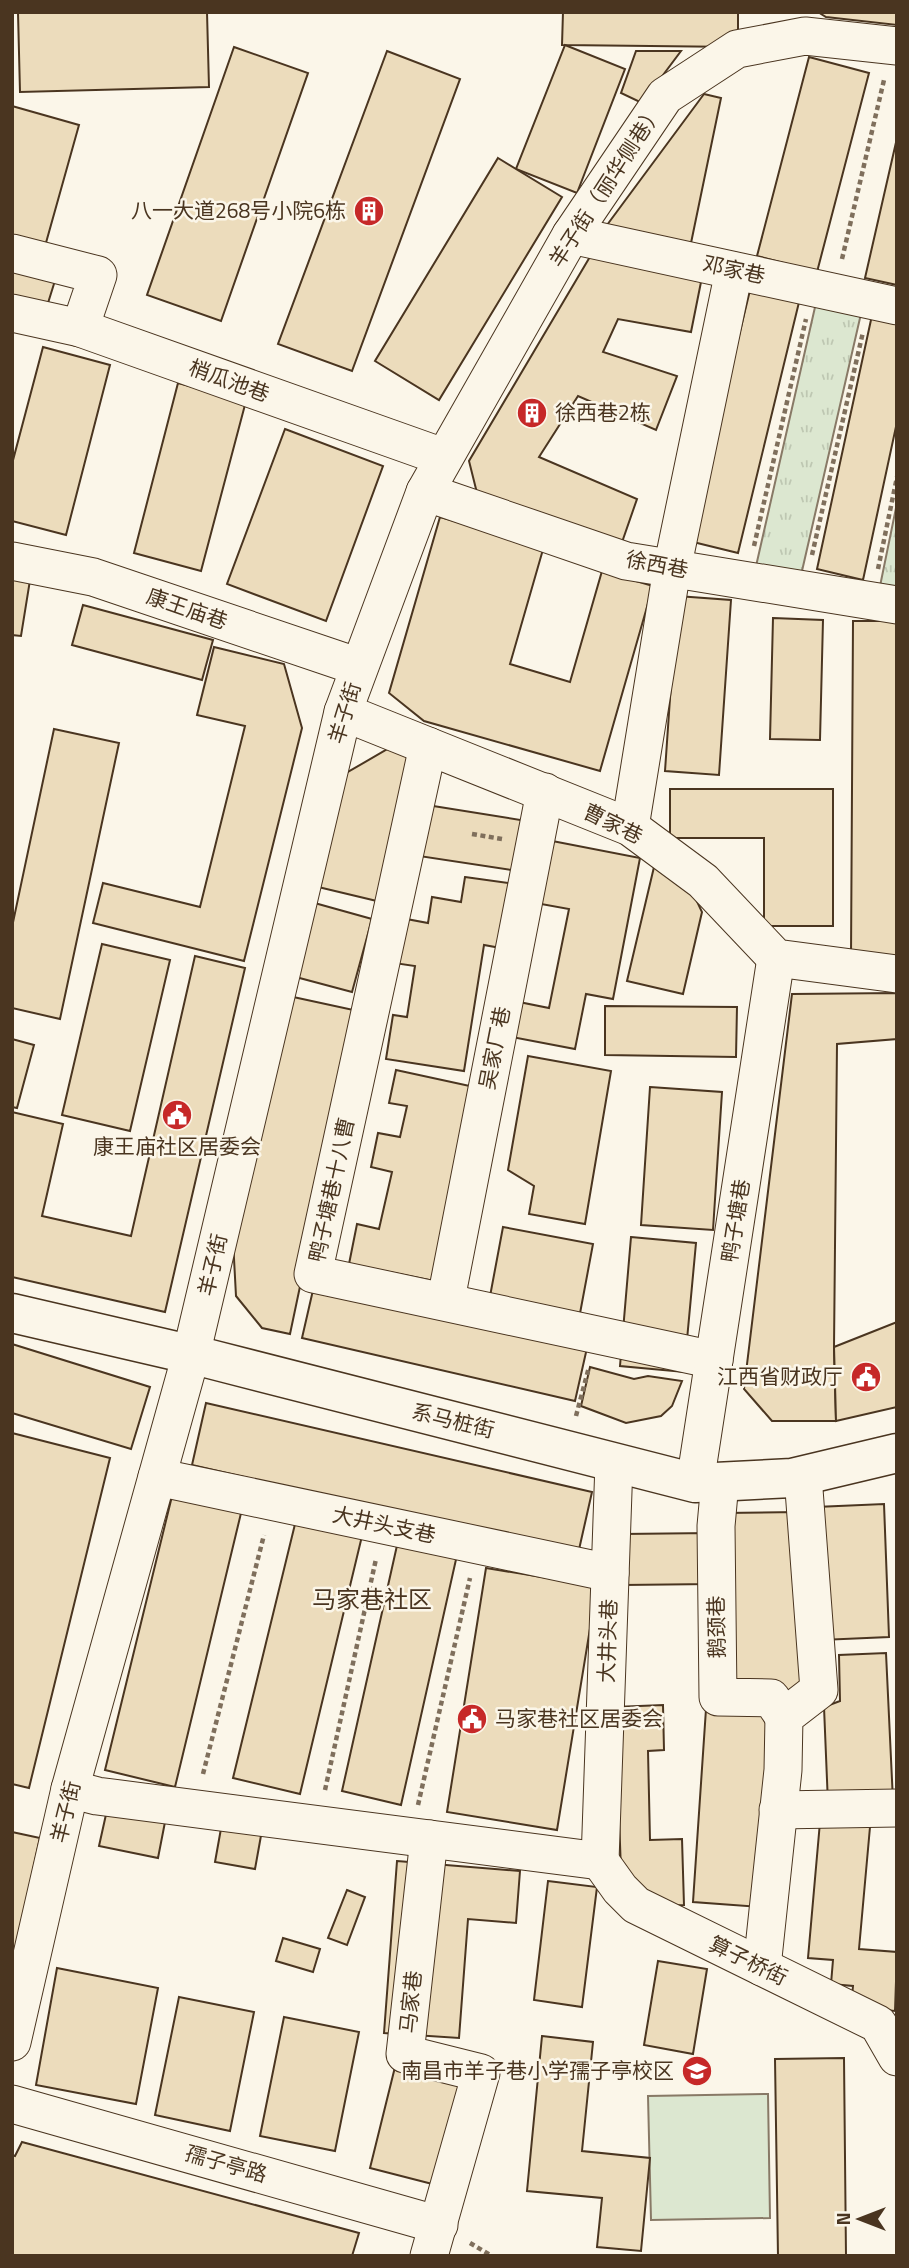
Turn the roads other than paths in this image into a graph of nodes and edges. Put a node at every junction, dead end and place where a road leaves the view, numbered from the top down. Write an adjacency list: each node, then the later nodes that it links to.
1 (894, 46): 2 (street, 羊子街（丽华侧巷）)
2 (571, 235): 4 (street, 邓家巷); 8 (street, 羊子街（丽华侧巷）)
3 (12, 253): 7 (street)
4 (734, 271): 5 (street, 邓家巷); 11 (street)
5 (883, 303)
6 (12, 313): 7 (street, 梢瓜池巷)
7 (80, 328): 8 (street, 梢瓜池巷)
8 (443, 457): 9 (street, 羊子街（丽华侧巷）)
9 (425, 492): 11 (street, 徐西巷); 13 (street, 羊子街)
10 (12, 561): 13 (street, 康王庙巷)
11 (672, 569): 12 (street, 徐西巷); 17 (street)
12 (884, 603)
13 (359, 667): 14 (street, 羊子街)
14 (343, 712): 15 (street, 曹家巷); 22 (street, 羊子街)
15 (428, 746): 16 (street, 曹家巷); 20 (street, 鸭子塘巷十八曹)
16 (545, 792): 17 (street, 曹家巷); 20 (street, 吴家厂巷)
17 (630, 827): 18 (street, 曹家巷)
18 (776, 958): 19 (street); 23 (street, 鸭子塘巷)
19 (897, 974)
20 (453, 1303): 23 (street, 鸭子塘巷十八曹)
21 (12, 1313): 22 (main road, 系马桩街)
22 (191, 1354): 25 (main road, 系马桩街); 27 (street, 羊子街)
23 (715, 1360): 28 (street, 鸭子塘巷)
24 (897, 1453): 26 (main road, 系马桩街)
25 (614, 1463): 28 (main road, 系马桩街); 29 (street, 大井头巷)
26 (803, 1476): 28 (main road, 系马桩街); 30 (street)
27 (157, 1477): 29 (street, 大井头支巷); 31 (street, 羊子街)
28 (708, 1482): 30 (street, 鹅颈巷)
29 (610, 1573): 35 (street, 大井头巷)
30 (784, 1717): 33 (street)
31 (71, 1789): 34 (street); 37 (street, 羊子街)
32 (897, 1808): 33 (street)
33 (778, 1810): 36 (street)
34 (420, 1838): 35 (street); 40 (street, 马家巷)
35 (600, 1861): 36 (street, 算子桥街)
36 (762, 1967): 38 (street, 算子桥街)
37 (12, 2042)
38 (897, 2057)
39 (12, 2104): 40 (street, 孺子亭路)
40 (434, 2240)

